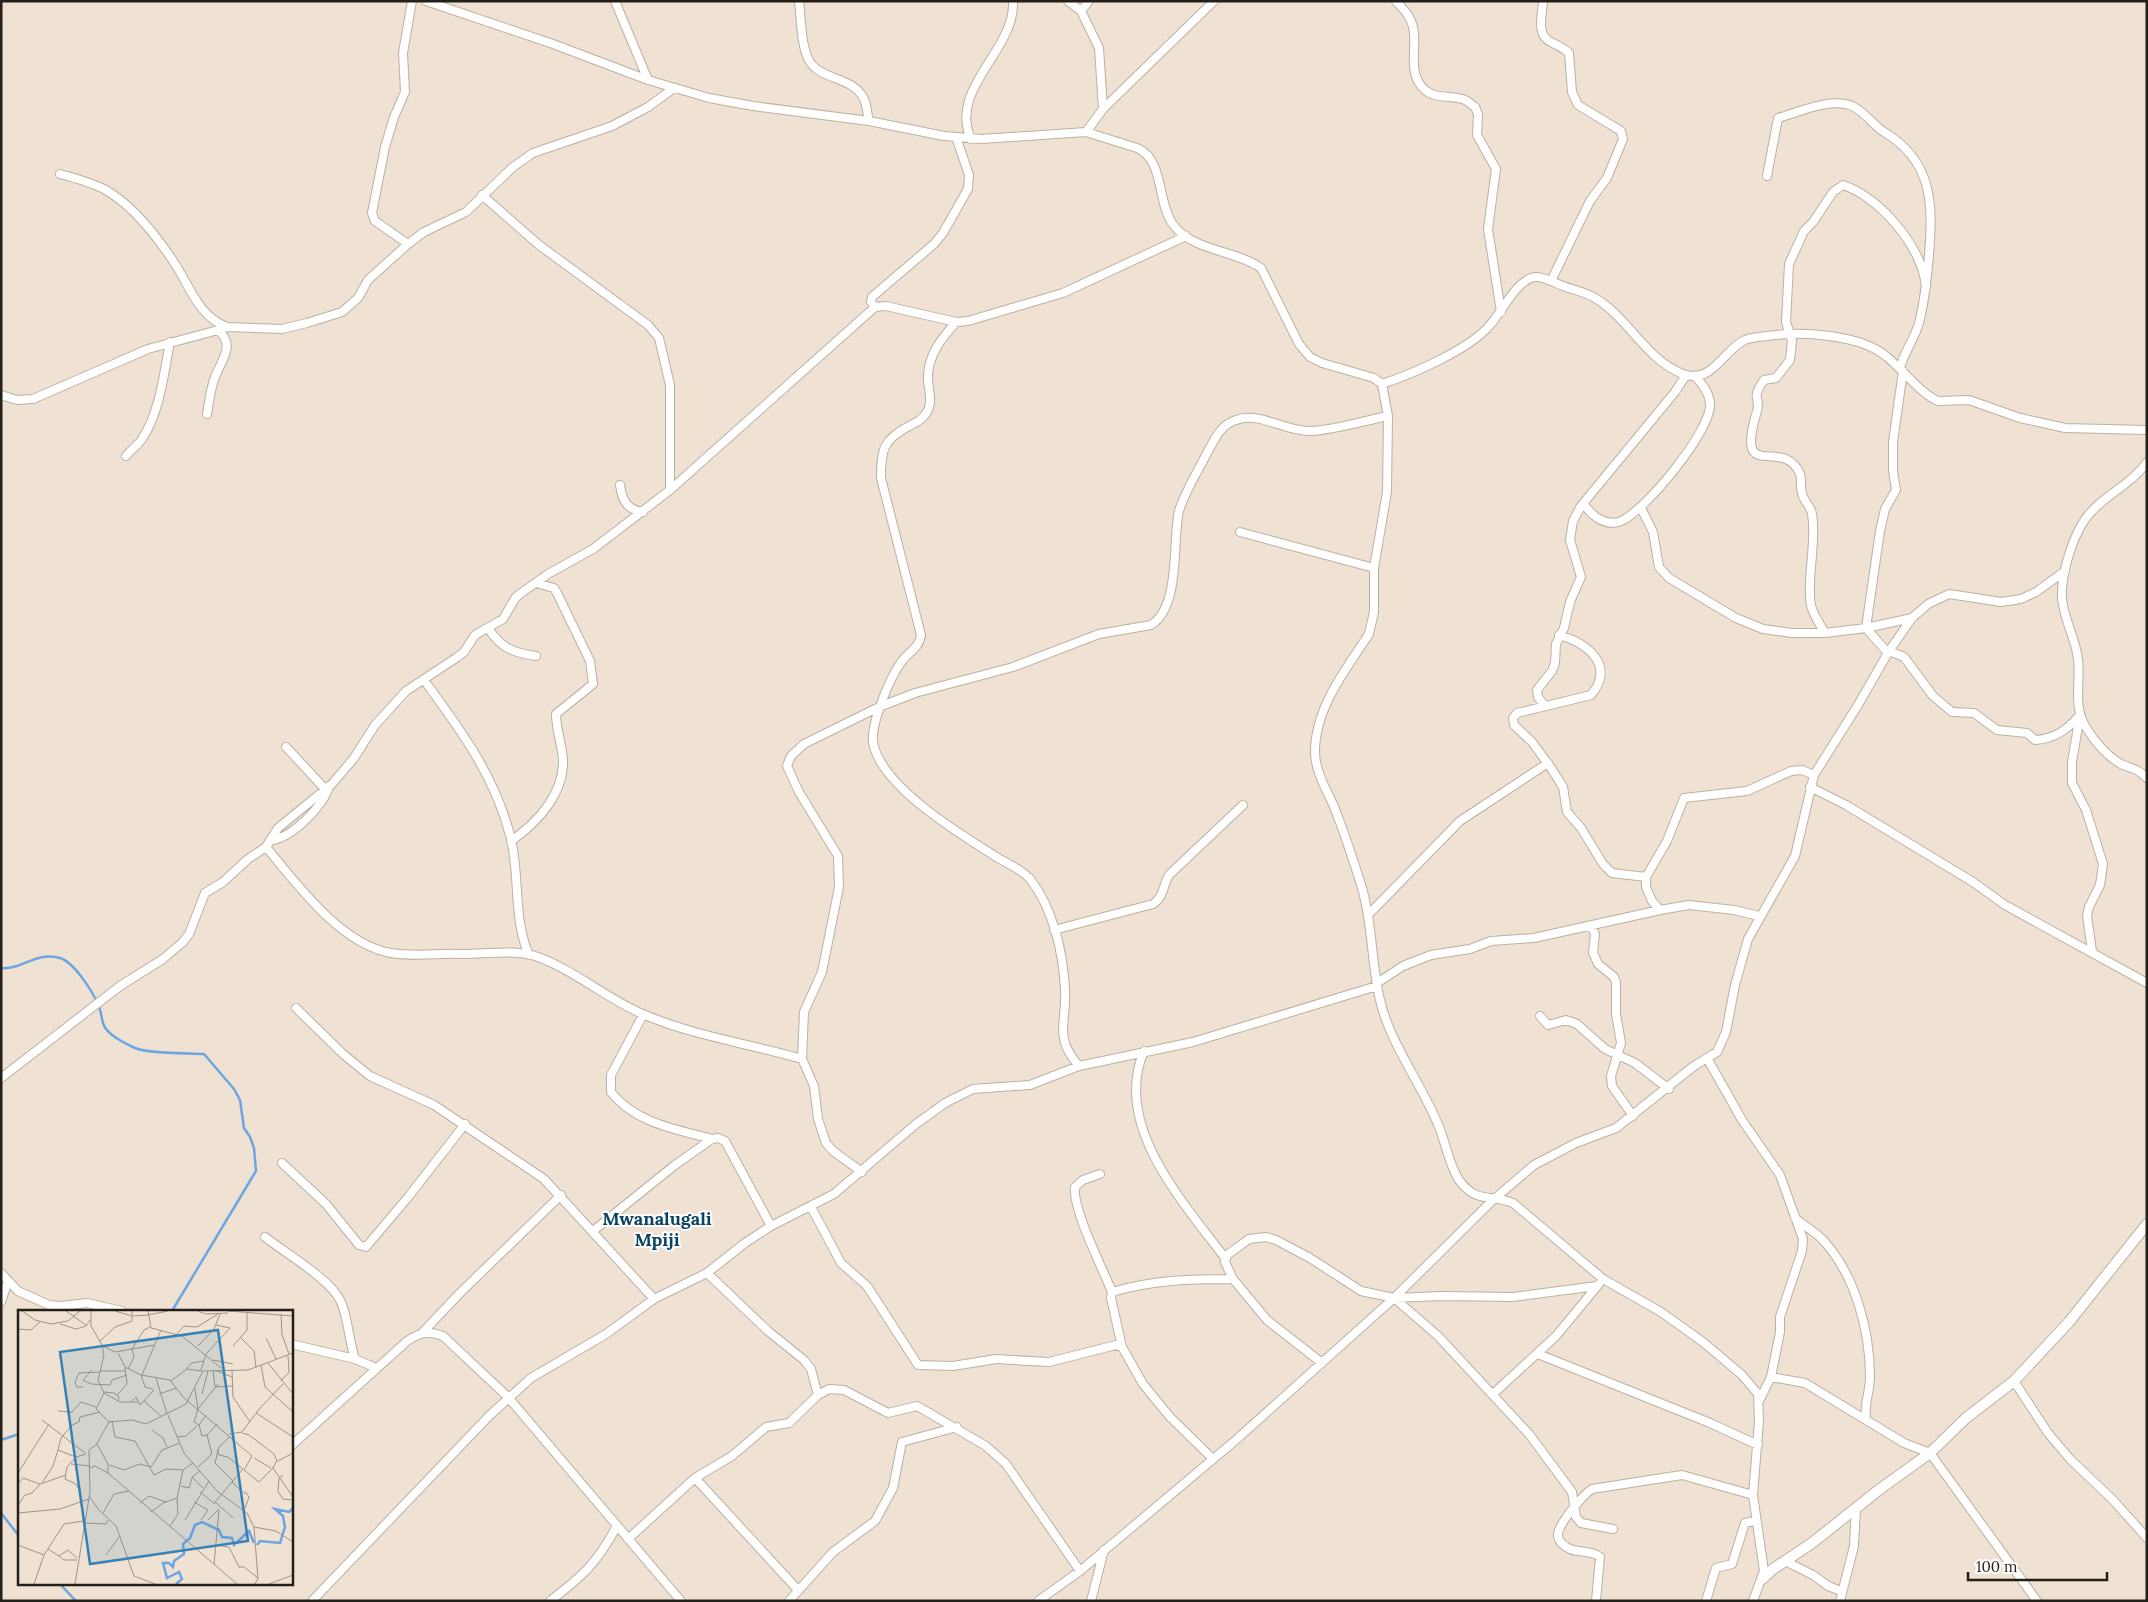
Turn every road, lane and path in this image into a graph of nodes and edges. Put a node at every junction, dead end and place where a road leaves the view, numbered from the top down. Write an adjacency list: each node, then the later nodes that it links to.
1 (412, 1): 23 (street)
2 (615, 1): 12 (street)
3 (799, 1): 15 (street)
4 (1013, 1): 18 (street)
5 (1068, 1): 11 (street)
6 (1089, 1): 11 (street)
7 (1214, 1): 14 (street)
8 (1396, 1): 27 (street)
9 (1543, 1): 24 (street)
10 (428, 2): 12 (street)
11 (1081, 11): 14 (street)
12 (648, 80): 13 (street)
13 (674, 88): 15 (street); 21 (street)
14 (1103, 109): 16 (street)
15 (869, 121): 17 (street)
16 (1086, 132): 18 (street); 22 (street)
17 (956, 138): 18 (street); 26 (street)
18 (971, 139)
19 (60, 174): 29 (street)
20 (1767, 176): 25 (street)
21 (482, 195): 23 (street); 44 (street)
22 (1186, 236): 28 (street); 36 (street)
23 (408, 244): 29 (street)
24 (1550, 281): 27 (street); 34 (street)
25 (1926, 287): 31 (street); 33 (street)
26 (874, 307): 28 (street); 44 (street)
27 (1501, 312): 36 (street)
28 (956, 322): 61 (street)
29 (227, 328): 30 (street)
30 (218, 330): 32 (street); 38 (street)
31 (1792, 335): 33 (street); 35 (street); 55 (street)
32 (170, 342): 37 (street); 41 (street)
33 (1902, 370): 40 (street); 54 (street)
34 (1686, 375): 35 (street); 45 (street)
35 (1696, 376): 46 (street)
36 (1382, 384): 39 (street)
37 (1, 395)
38 (207, 414)
39 (1388, 416): 49 (street); 61 (street)
40 (2147, 430)
41 (126, 456)
42 (2147, 462): 50 (street)
43 (620, 485): 47 (street)
44 (670, 490): 47 (street)
45 (1584, 504): 46 (street); 56 (street)
46 (1641, 508): 55 (street)
47 (643, 512): 51 (street)
48 (1240, 532): 49 (street)
49 (1374, 568): 74 (street)
50 (2065, 572): 52 (street); 62 (street)
51 (536, 583): 53 (street); 70 (street)
52 (1912, 618): 54 (street); 57 (street)
53 (488, 628): 58 (street); 59 (street)
54 (1866, 628): 55 (street); 57 (street)
55 (1825, 633)
56 (1559, 635): 60 (street); 60 (street)
57 (1888, 652): 62 (street); 65 (street)
58 (536, 656)
59 (424, 680): 68 (street); 70 (street)
60 (1545, 706): 64 (street)
61 (880, 707): 77 (street); 88 (street)
62 (2080, 715): 66 (street); 78 (street)
63 (286, 747): 68 (street)
64 (1548, 763): 72 (street); 74 (street)
65 (1814, 775): 67 (street); 72 (street)
66 (2147, 778)
67 (1810, 787): 75 (street); 78 (street)
68 (327, 788): 71 (street)
69 (1243, 805): 77 (street)
70 (511, 841): 79 (street)
71 (268, 844): 79 (street); 90 (street)
72 (1646, 877): 73 (street)
73 (1660, 910): 75 (street); 76 (street)
74 (1368, 915): 81 (street)
75 (1759, 916): 87 (street)
76 (1591, 926): 81 (street); 86 (street)
77 (1054, 930): 89 (street)
78 (2092, 951): 80 (street)
79 (530, 955): 83 (street)
80 (2147, 983)
81 (1377, 984): 85 (street); 99 (street)
82 (296, 1008): 93 (street)
83 (643, 1015): 88 (street); 94 (street)
84 (1540, 1016): 86 (street)
85 (1144, 1051): 89 (street); 106 (street)
86 (1617, 1056): 91 (street); 92 (street)
87 (1708, 1058): 91 (street); 101 (street)
88 (802, 1060): 96 (street)
89 (1079, 1066): 96 (street)
90 (1, 1078)
91 (1669, 1088): 92 (street)
92 (1634, 1116): 99 (street)
93 (465, 1124): 95 (street); 98 (street)
94 (712, 1139): 103 (street); 104 (street)
95 (282, 1163)
96 (862, 1172): 100 (street)
97 (1100, 1174): 113 (street)
98 (560, 1195): 104 (street); 118 (street)
99 (1493, 1200): 110 (street); 114 (street)
100 (811, 1207): 103 (street); 120 (street)
101 (1794, 1218): 125 (street); 131 (street)
102 (2147, 1224): 126 (street)
103 (771, 1226): 108 (street)
104 (593, 1231): 115 (street)
105 (264, 1237): 122 (street)
106 (1225, 1258): 109 (street); 114 (street)
107 (1, 1273): 111 (street)
108 (707, 1274): 115 (street); 128 (street)
109 (1233, 1279): 113 (street); 123 (street)
110 (1603, 1279): 112 (street); 130 (street)
111 (8, 1281): 116 (street); 117 (street)
112 (1596, 1286): 114 (street); 121 (street)
113 (1112, 1292): 120 (street)
114 (1394, 1298): 123 (street); 127 (street)
115 (654, 1299): 129 (street)
116 (1, 1302)
117 (118, 1310)
118 (422, 1333): 124 (street); 129 (street)
119 (292, 1344): 122 (street)
120 (1122, 1347): 136 (street)
121 (1538, 1354): 127 (street); 133 (street)
122 (355, 1359): 124 (street)
123 (1322, 1362): 136 (street)
124 (376, 1368): 134 (street)
125 (1771, 1378): 130 (street); 131 (street)
126 (2014, 1381): 135 (street); 144 (street)
127 (1493, 1394): 139 (street)
128 (818, 1395): 132 (street); 137 (street)
129 (508, 1397): 142 (street); 152 (street)
130 (1759, 1402): 133 (street)
131 (1866, 1418): 135 (street)
132 (957, 1428): 148 (street); 150 (street)
133 (1758, 1444): 138 (street)
134 (292, 1445)
135 (1930, 1452): 140 (street); 162 (street)
136 (1213, 1459): 146 (street)
137 (696, 1478): 145 (street); 150 (street)
138 (1753, 1495): 139 (street); 141 (street)
139 (1574, 1508): 143 (street); 158 (street)
140 (1856, 1508): 147 (street); 151 (street)
141 (1756, 1521): 149 (street); 159 (street)
142 (617, 1526): 145 (street); 153 (street)
143 (1613, 1529)
144 (2147, 1538)
145 (628, 1539): 154 (street)
146 (1104, 1550): 148 (street); 157 (street)
147 (1785, 1561): 149 (street); 151 (street)
148 (1080, 1570): 156 (street)
149 (1762, 1579): 160 (street)
150 (798, 1590): 155 (street)
151 (1841, 1592): 161 (street)
152 (312, 1601)
153 (550, 1601)
154 (681, 1601)
155 (788, 1601)
156 (1038, 1601)
157 (1091, 1601)
158 (1596, 1601)
159 (1706, 1601)
160 (1753, 1601)
161 (1840, 1601)
162 (2037, 1601)

